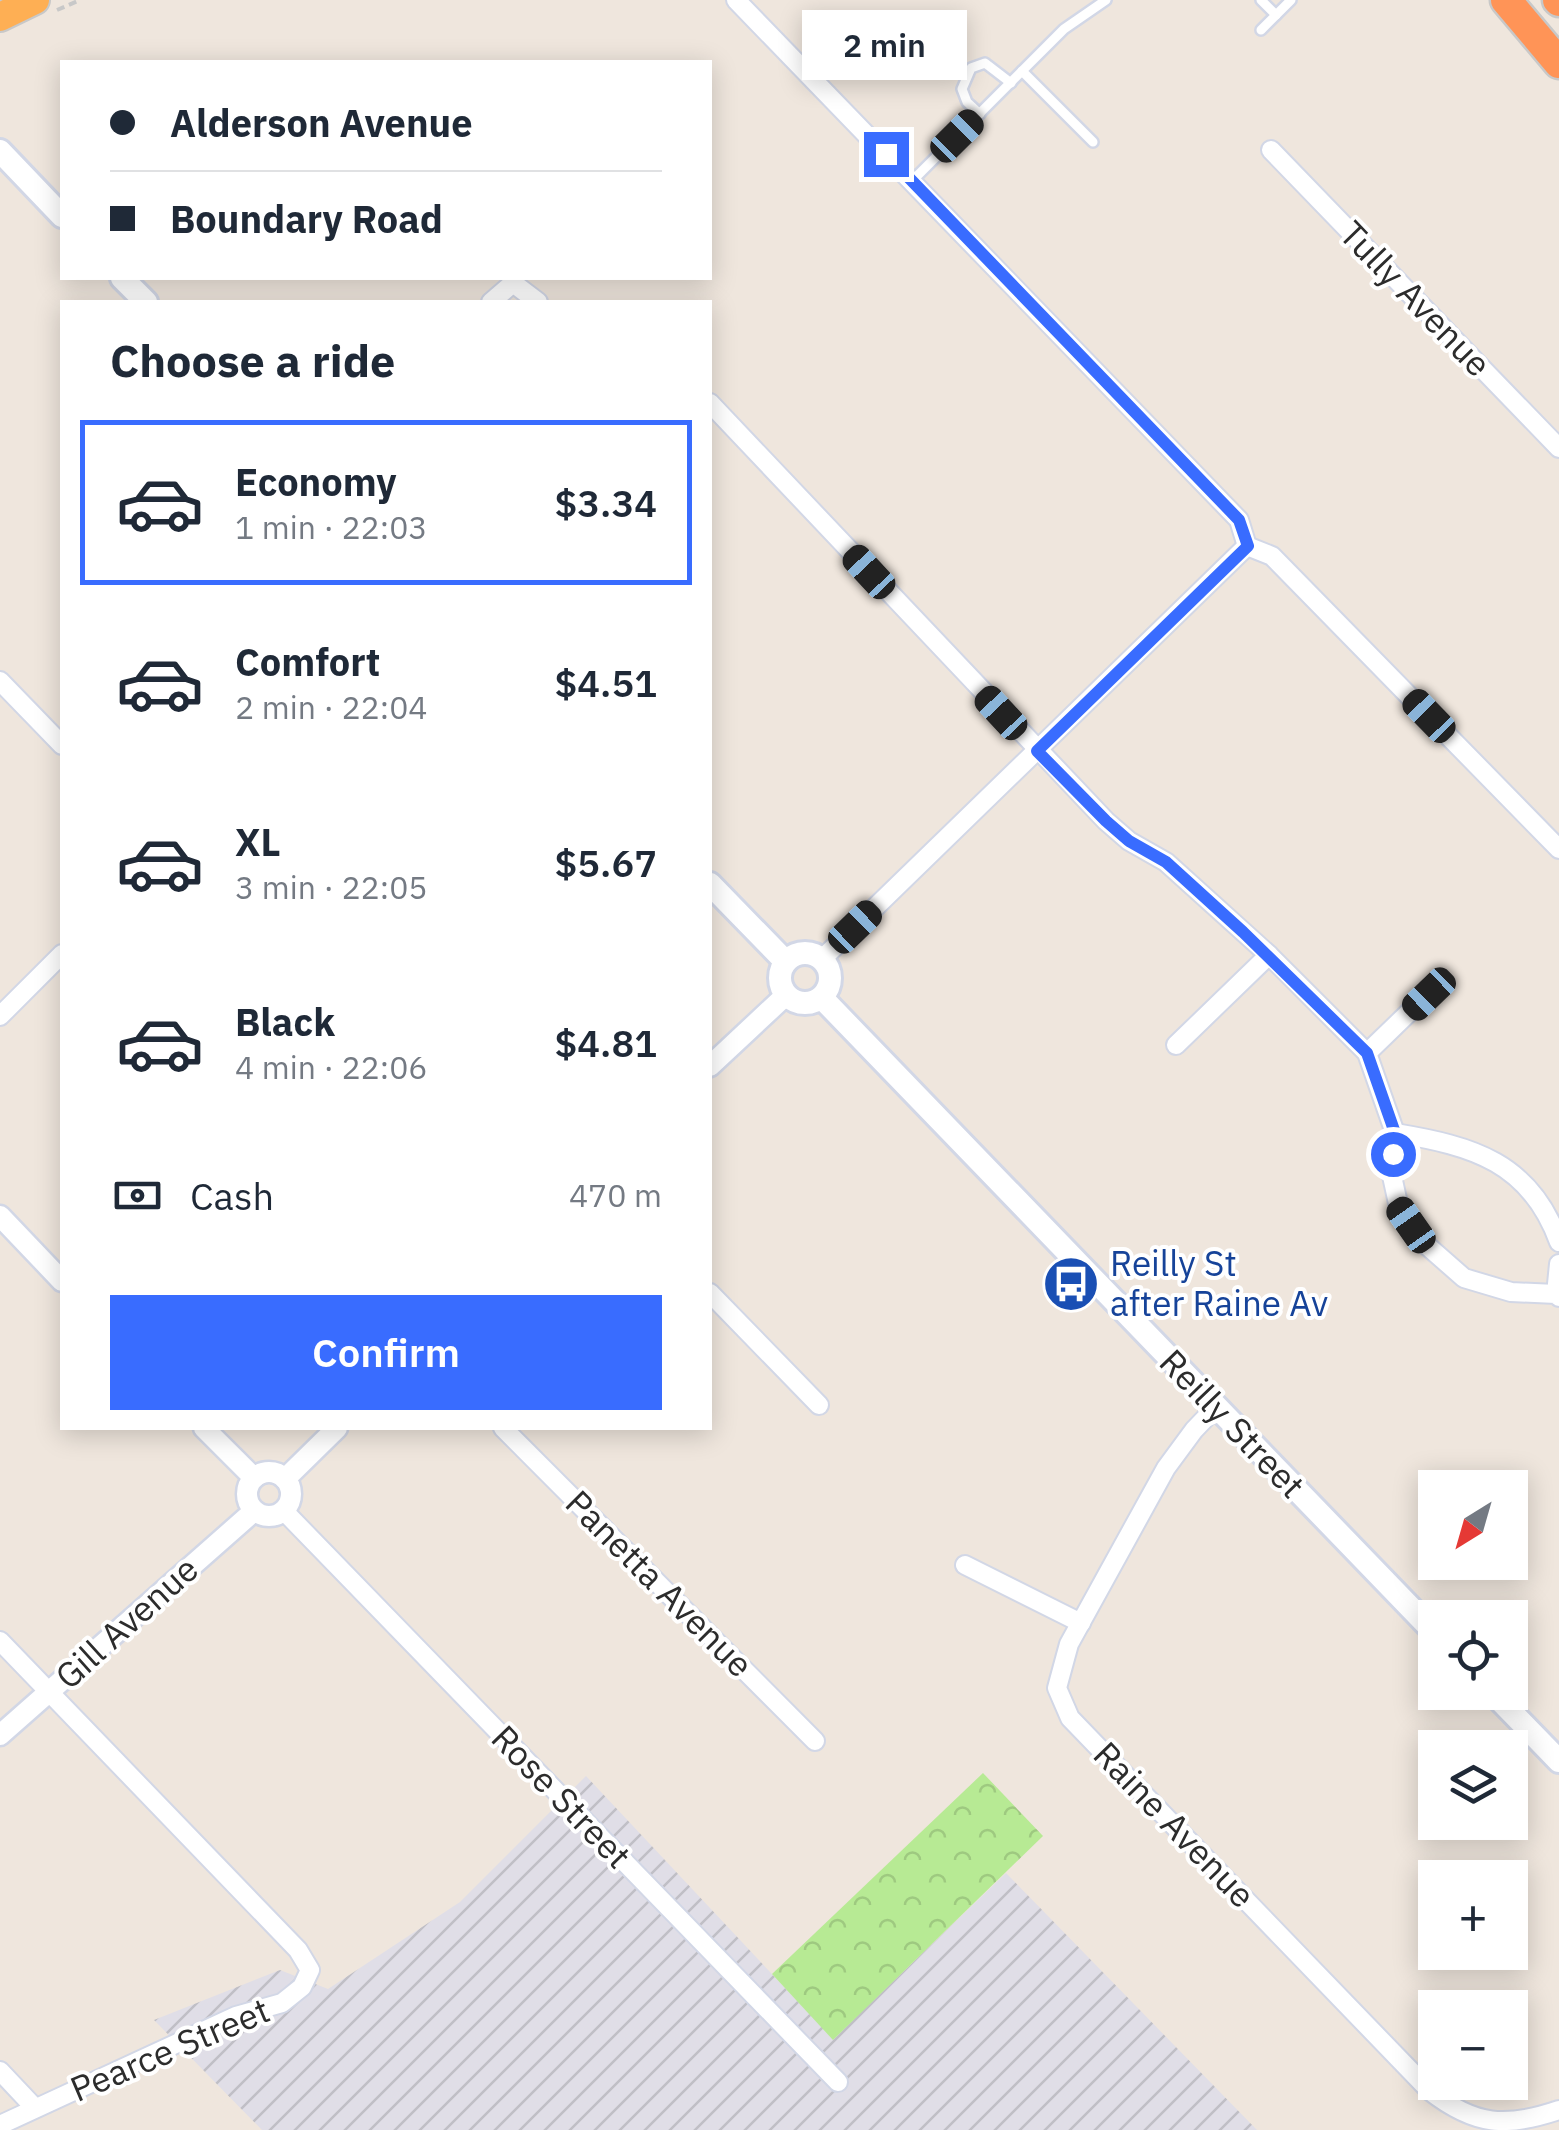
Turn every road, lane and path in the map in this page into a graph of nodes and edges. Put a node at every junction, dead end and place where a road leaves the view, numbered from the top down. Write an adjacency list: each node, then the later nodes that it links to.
1 (35, 0): 8 (highway)
2 (736, 0): 17 (street)
3 (1106, 0): 11 (lane)
4 (1261, 0): 7 (lane)
5 (1290, 0): 7 (lane)
6 (1506, 0): 10 (highway)
7 (1276, 15): 9 (lane)
8 (0, 16)
9 (1261, 30)
10 (1559, 63)
11 (1022, 71): 12 (lane); 14 (lane)
12 (1011, 82): 13 (lane); 13 (lane)
13 (980, 114): 17 (lane)
14 (1093, 142)
15 (1271, 150): 22 (street, Tully Avenue)
16 (0, 151): 18 (main road)
17 (912, 181): 23 (street)
18 (60, 214)
19 (493, 300): 20 (street)
20 (535, 300)
21 (712, 406): 26 (street)
22 (1559, 448)
23 (1248, 546): 26 (street); 27 (street)
24 (0, 680): 25 (street)
25 (60, 743)
26 (1037, 751): 29 (street); 31 (street)
27 (1559, 849)
28 (712, 886): 32 (main road)
29 (1268, 955): 37 (street); 38 (street)
30 (60, 957): 36 (street)
31 (822, 959): 32 (main road); 35 (main road)
32 (786, 961): 34 (main road)
33 (1429, 994): 38 (street)
34 (786, 995): 35 (main road); 39 (street)
35 (822, 998): 48 (main road, Reilly Street)
36 (0, 1016)
37 (1176, 1045)
38 (1367, 1053): 40 (street)
39 (712, 1064)
40 (1395, 1133): 42 (street); 46 (street)
41 (0, 1216): 44 (street)
42 (1559, 1242)
43 (1559, 1264): 46 (street)
44 (60, 1279)
45 (712, 1294): 47 (street)
46 (1558, 1295)
47 (819, 1405)
48 (1216, 1407): 57 (main road, Reilly Street); 58 (street, Raine Avenue)
49 (206, 1430): 52 (street)
50 (335, 1430): 53 (street)
51 (505, 1430): 63 (street, Panetta Avenue)
52 (254, 1478): 53 (street); 54 (street)
53 (286, 1479): 55 (street)
54 (254, 1510): 55 (street); 60 (street, Gill Avenue)
55 (284, 1511): 66 (street, Rose Street)
56 (965, 1564): 58 (street)
57 (1418, 1615)
58 (1081, 1623): 68 (street, Raine Avenue)
59 (0, 1640): 60 (street)
60 (49, 1692): 62 (street, Gill Avenue); 67 (street, Pearce Street)
61 (1509, 1710): 64 (main road)
62 (0, 1735)
63 (814, 1742)
64 (1559, 1762)
65 (0, 2071): 67 (street)
66 (838, 2082)
67 (34, 2108): 69 (street, Pearce Street)
68 (1559, 2110)
69 (0, 2125)

